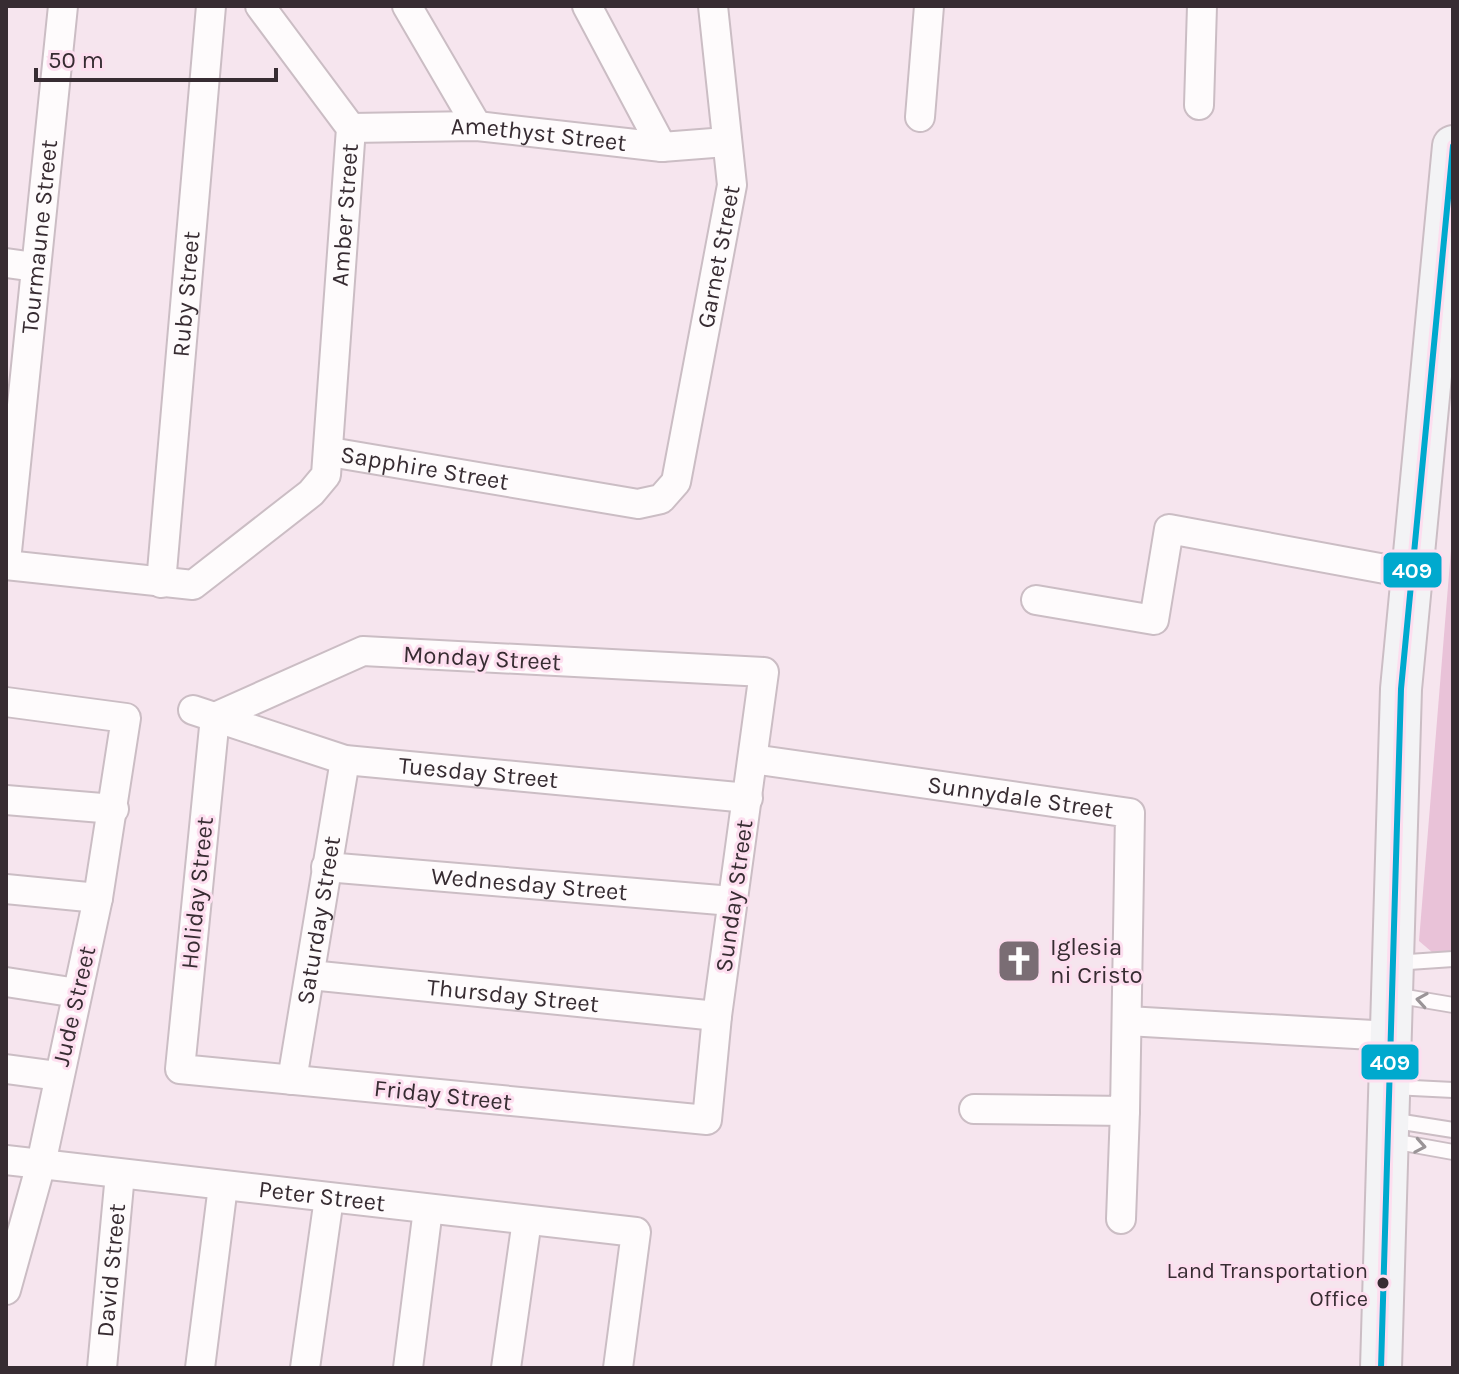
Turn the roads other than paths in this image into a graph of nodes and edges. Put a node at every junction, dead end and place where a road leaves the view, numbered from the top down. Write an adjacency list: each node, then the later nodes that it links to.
1 (63, 6): 17 (street, Tourmaune Street)
2 (211, 6): 23 (street, Ruby Street)
3 (260, 6): 12 (street, Amber Street)
4 (407, 6): 11 (street)
5 (587, 6): 15 (street)
6 (713, 6): 13 (street, Garnet Street)
7 (929, 6): 10 (street)
8 (1202, 6): 9 (street)
9 (1199, 105)
10 (920, 117)
11 (477, 126): 12 (street, Amethyst Street); 15 (street, Amethyst Street)
12 (351, 128): 19 (street, Amber Street)
13 (726, 142): 15 (street, Amethyst Street); 20 (street, Garnet Street)
14 (1453, 146): 22 (main road)
15 (662, 147)
16 (6, 263): 17 (street)
17 (35, 267): 18 (street, Tourmaune Street)
18 (13, 418): 21 (street, Tourmaune Street)
19 (330, 452): 20 (street, Sapphire Street); 23 (street, Sapphire Street)
20 (661, 499)
21 (6, 563): 23 (street, Sapphire Street)
22 (1412, 574): 24 (street); 39 (main road)
23 (161, 583)
24 (1036, 600)
25 (764, 672): 27 (street, Monday Street); 28 (street, Sunday Street)
26 (6, 702): 32 (street, Jude Street)
27 (204, 714): 29 (street, Tuesday Street); 47 (street, Holiday Street)
28 (753, 759): 30 (street, Sunday Street); 44 (street, Sunnydale Street)
29 (345, 760): 30 (street, Tuesday Street); 33 (street, Saturday Street)
30 (748, 798): 36 (street, Sunday Street)
31 (6, 800): 32 (street)
32 (114, 809): 35 (street, Jude Street)
33 (326, 867): 36 (street, Wednesday Street); 38 (street, Saturday Street)
34 (6, 889): 35 (street)
35 (98, 898): 41 (street, Jude Street)
36 (732, 901): 43 (street, Sunday Street)
37 (1453, 959): 39 (lane)
38 (310, 975): 43 (street, Thursday Street); 49 (street, Saturday Street)
39 (1392, 979): 42 (lane, one-way to 39); 45 (main road)
40 (6, 982): 41 (street)
41 (77, 993): 48 (street, Jude Street)
42 (1453, 1005)
43 (717, 1016): 54 (street, Sunday Street)
44 (1127, 1021): 45 (street); 52 (street, Sunnydale Street)
45 (1391, 1036): 53 (main road)
46 (6, 1069): 48 (street)
47 (180, 1069): 49 (street, Friday Street)
48 (58, 1076): 58 (street, Jude Street)
49 (292, 1080): 54 (street, Friday Street)
50 (1453, 1090): 53 (lane)
51 (974, 1109): 52 (street)
52 (1125, 1111): 63 (street, Sunnydale Street)
53 (1388, 1116): 55 (lane); 56 (lane, one-way to 56); 72 (main road)
54 (707, 1120)
55 (1453, 1130)
56 (1453, 1152)
57 (6, 1160): 58 (street, Peter Street)
58 (41, 1164): 59 (street, Peter Street); 65 (street, Jude Street)
59 (120, 1174): 60 (street, Peter Street); 66 (street, David Street)
60 (223, 1186): 61 (street, Peter Street); 67 (street)
61 (329, 1198): 62 (street, Peter Street); 68 (street)
62 (428, 1209): 64 (street, Peter Street); 69 (street)
63 (1121, 1219)
64 (527, 1220): 70 (street); 71 (street, Peter Street)
65 (7, 1274)
66 (102, 1368)
67 (200, 1368)
68 (305, 1368)
69 (408, 1368)
70 (506, 1368)
71 (618, 1368)
72 (1381, 1368)

